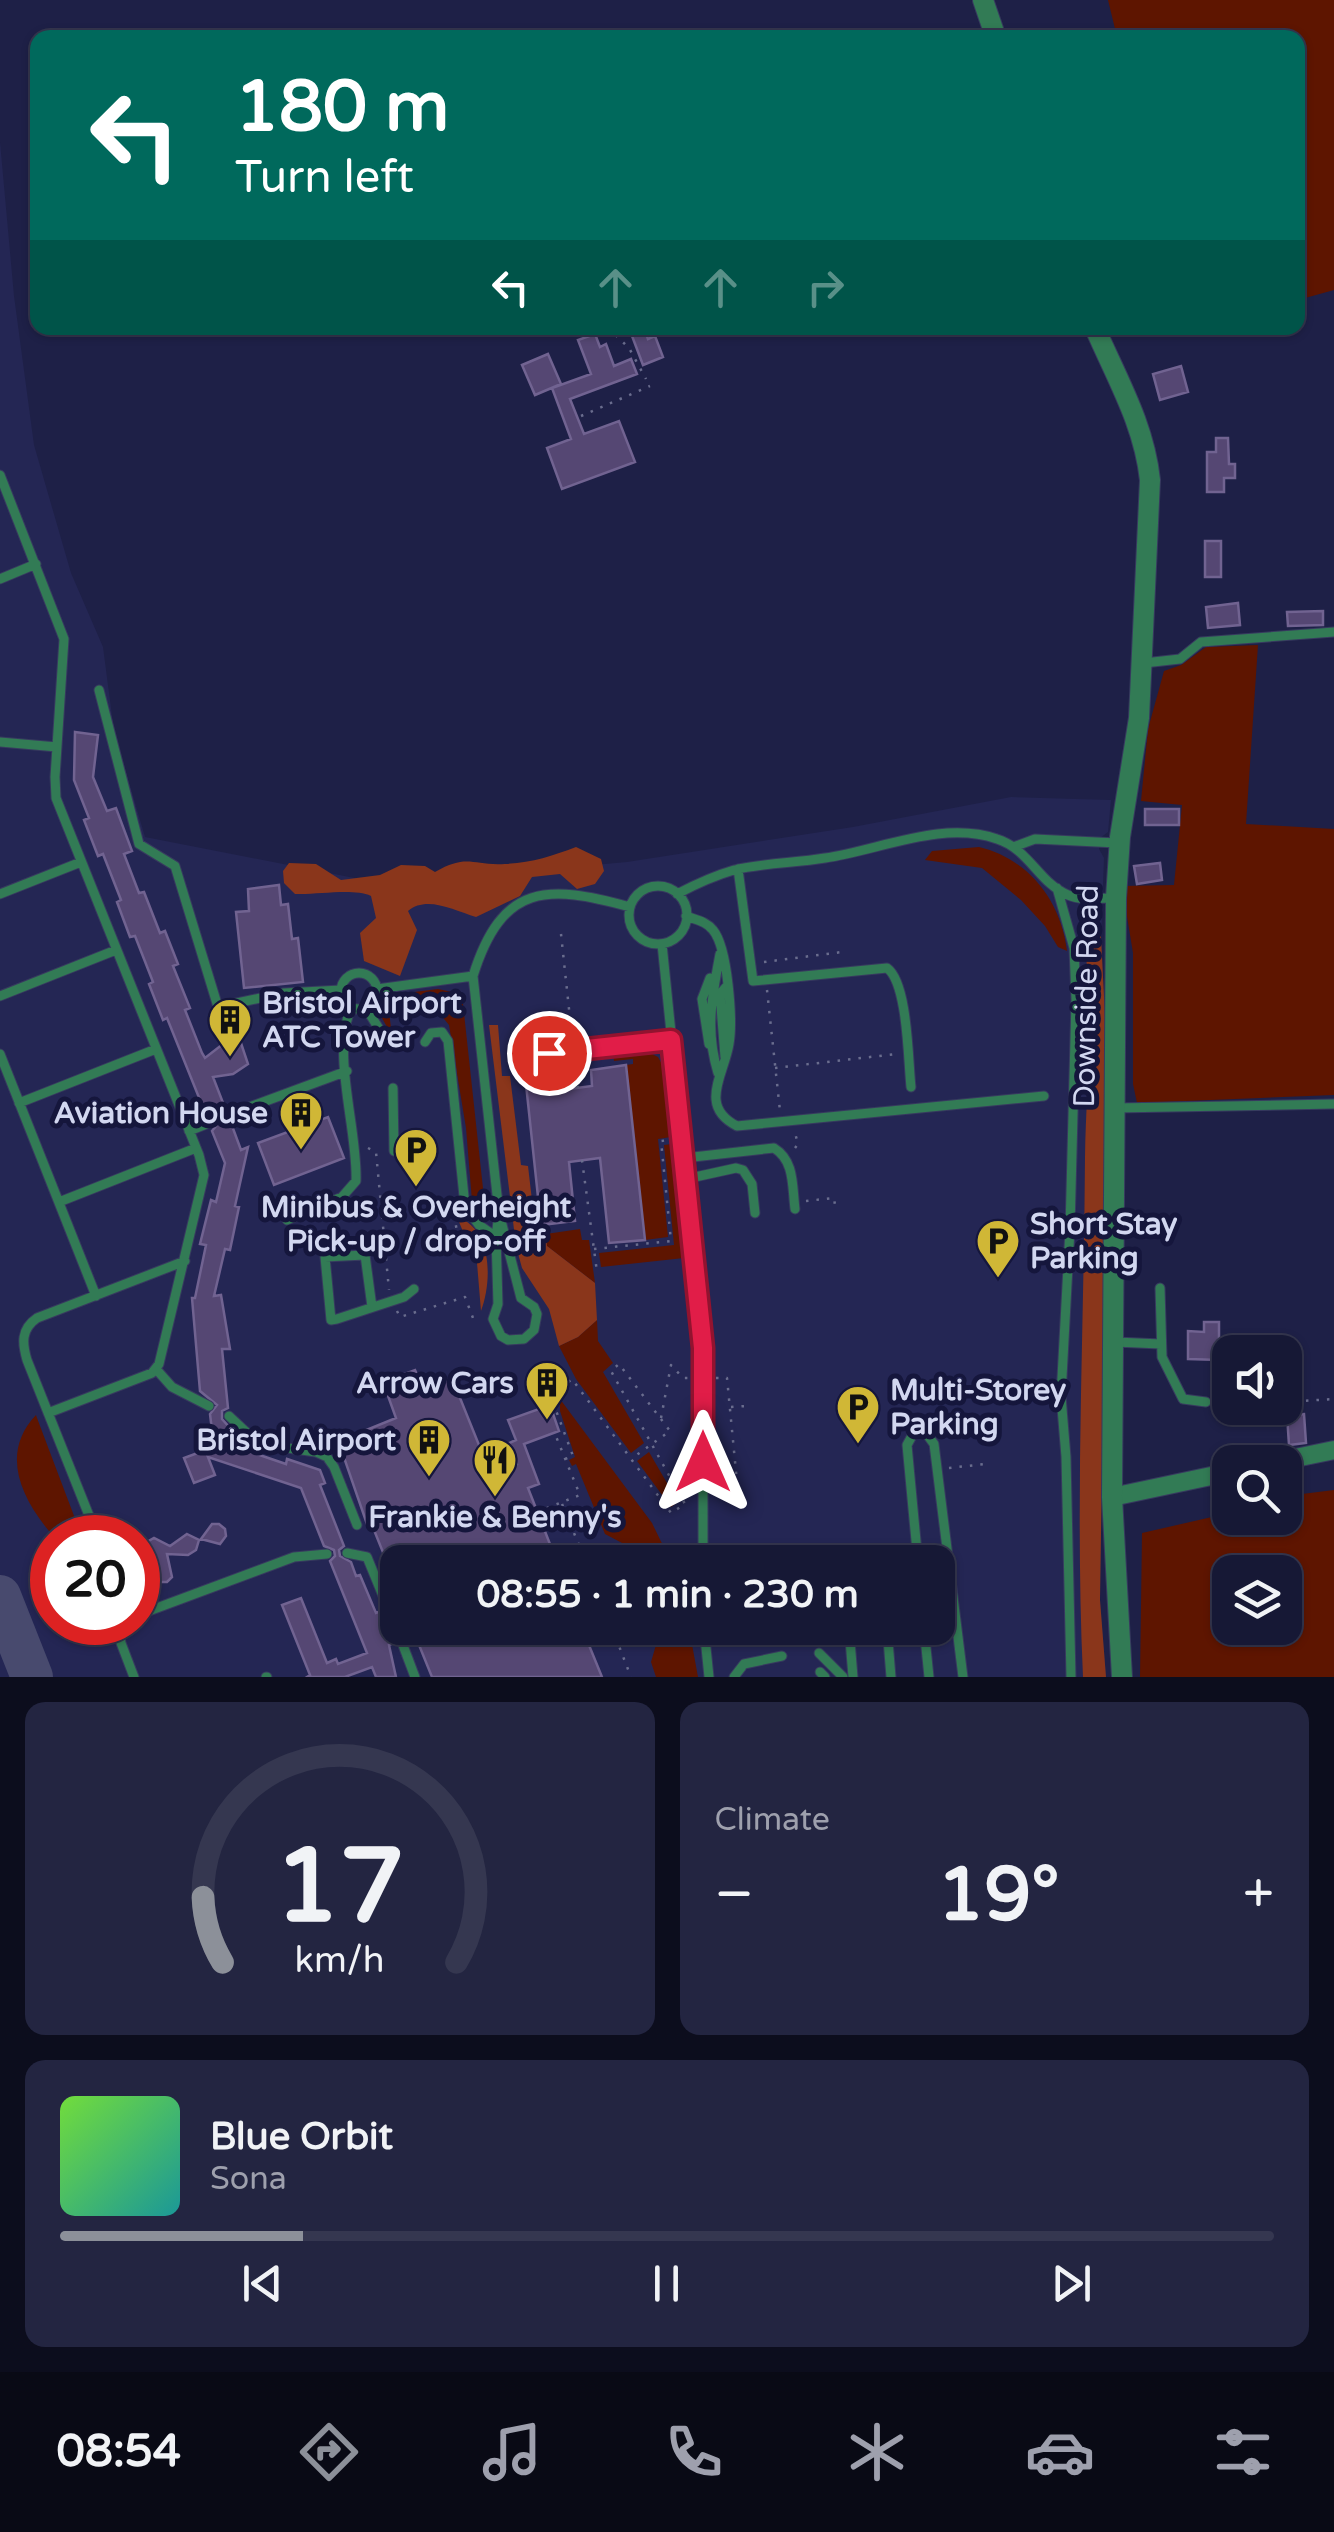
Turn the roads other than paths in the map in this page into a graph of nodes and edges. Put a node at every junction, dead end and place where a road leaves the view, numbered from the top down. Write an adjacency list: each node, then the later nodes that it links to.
1 (983, 0): 2 (street)
2 (993, 30)
3 (1098, 335): 8 (street, Downside Road)
4 (0, 475): 5 (lane)
5 (36, 564): 6 (lane); 11 (lane)
6 (0, 579)
7 (1334, 632): 8 (lane)
8 (1142, 664): 12 (street, Downside Road)
9 (99, 690): 27 (lane)
10 (0, 742): 11 (lane)
11 (57, 747): 14 (lane)
12 (1120, 844): 13 (lane); 19 (street, Downside Road)
13 (1016, 846): 15 (lane); 16 (lane)
14 (80, 862): 17 (lane); 24 (lane)
15 (738, 869): 18 (lane); 39 (lane)
16 (1057, 888): 19 (lane); 101 (lane)
17 (0, 894)
18 (678, 894): 20 (lane); 21 (lane)
19 (1116, 898): 44 (street, Downside Road)
20 (630, 907): 22 (lane); 25 (lane)
21 (686, 916): 22 (lane); 23 (lane)
22 (662, 944): 32 (lane)
23 (722, 945): 38 (lane); 38 (lane)
24 (116, 950): 28 (lane); 34 (lane)
25 (473, 976): 26 (lane); 55 (lane)
26 (377, 988): 27 (lane); 30 (lane)
27 (341, 990): 29 (lane)
28 (0, 996)
29 (351, 1008): 30 (lane); 37 (lane)
30 (366, 1008): 31 (lane)
31 (381, 1032)
32 (671, 1040): 36 (lane); 50 (lane)
33 (425, 1042): 57 (lane)
34 (156, 1049): 42 (lane); 47 (lane)
35 (0, 1054): 42 (lane)
36 (513, 1057)
37 (347, 1070): 45 (lane); 56 (lane)
38 (718, 1073): 41 (lane)
39 (911, 1087)
40 (393, 1088): 49 (lane)
41 (1044, 1096)
42 (20, 1103): 52 (lane)
43 (1334, 1104): 44 (lane)
44 (1115, 1108): 65 (street, Downside Road)
45 (228, 1115)
46 (209, 1123): 47 (lane)
47 (189, 1131): 48 (lane)
48 (196, 1148): 52 (lane); 58 (lane)
49 (394, 1150)
50 (684, 1158): 51 (lane); 53 (lane)
51 (686, 1179): 54 (lane); 78 (lane)
52 (59, 1202): 61 (lane)
53 (795, 1209)
54 (755, 1212)
55 (499, 1213): 57 (lane); 62 (lane)
56 (287, 1220)
57 (496, 1237): 63 (lane)
58 (185, 1262): 61 (lane); 67 (lane)
59 (1160, 1288): 66 (lane)
60 (414, 1289): 64 (lane)
61 (96, 1296): 70 (lane)
62 (522, 1298): 63 (lane); 63 (lane)
63 (498, 1304)
64 (372, 1308): 64 (lane)
65 (1115, 1342): 66 (lane); 75 (street, Downside Road)
66 (1161, 1344): 68 (lane)
67 (156, 1369): 69 (lane); 70 (lane)
68 (1206, 1402)
69 (209, 1406)
70 (48, 1412): 76 (lane)
71 (229, 1416): 77 (lane)
72 (1334, 1450): 73 (street)
73 (1302, 1457)
74 (1212, 1476): 75 (street)
75 (1112, 1497): 102 (street, Downside Road)
76 (89, 1515)
77 (357, 1525)
78 (702, 1545)
79 (916, 1545): 80 (lane)
80 (947, 1545)
81 (347, 1553): 93 (lane)
82 (327, 1554): 83 (lane)
83 (160, 1607)
84 (955, 1613): 100 (lane)
85 (122, 1645): 92 (lane)
86 (706, 1645): 94 (lane)
87 (850, 1645): 97 (lane)
88 (888, 1645): 98 (lane)
89 (926, 1645): 99 (lane)
90 (819, 1654): 96 (lane)
91 (782, 1656): 95 (lane)
92 (134, 1677)
93 (416, 1677)
94 (709, 1677)
95 (734, 1677)
96 (843, 1677)
97 (854, 1677)
98 (891, 1677)
99 (929, 1677)
100 (963, 1677)
101 (1071, 1677)
102 (1122, 1677)

